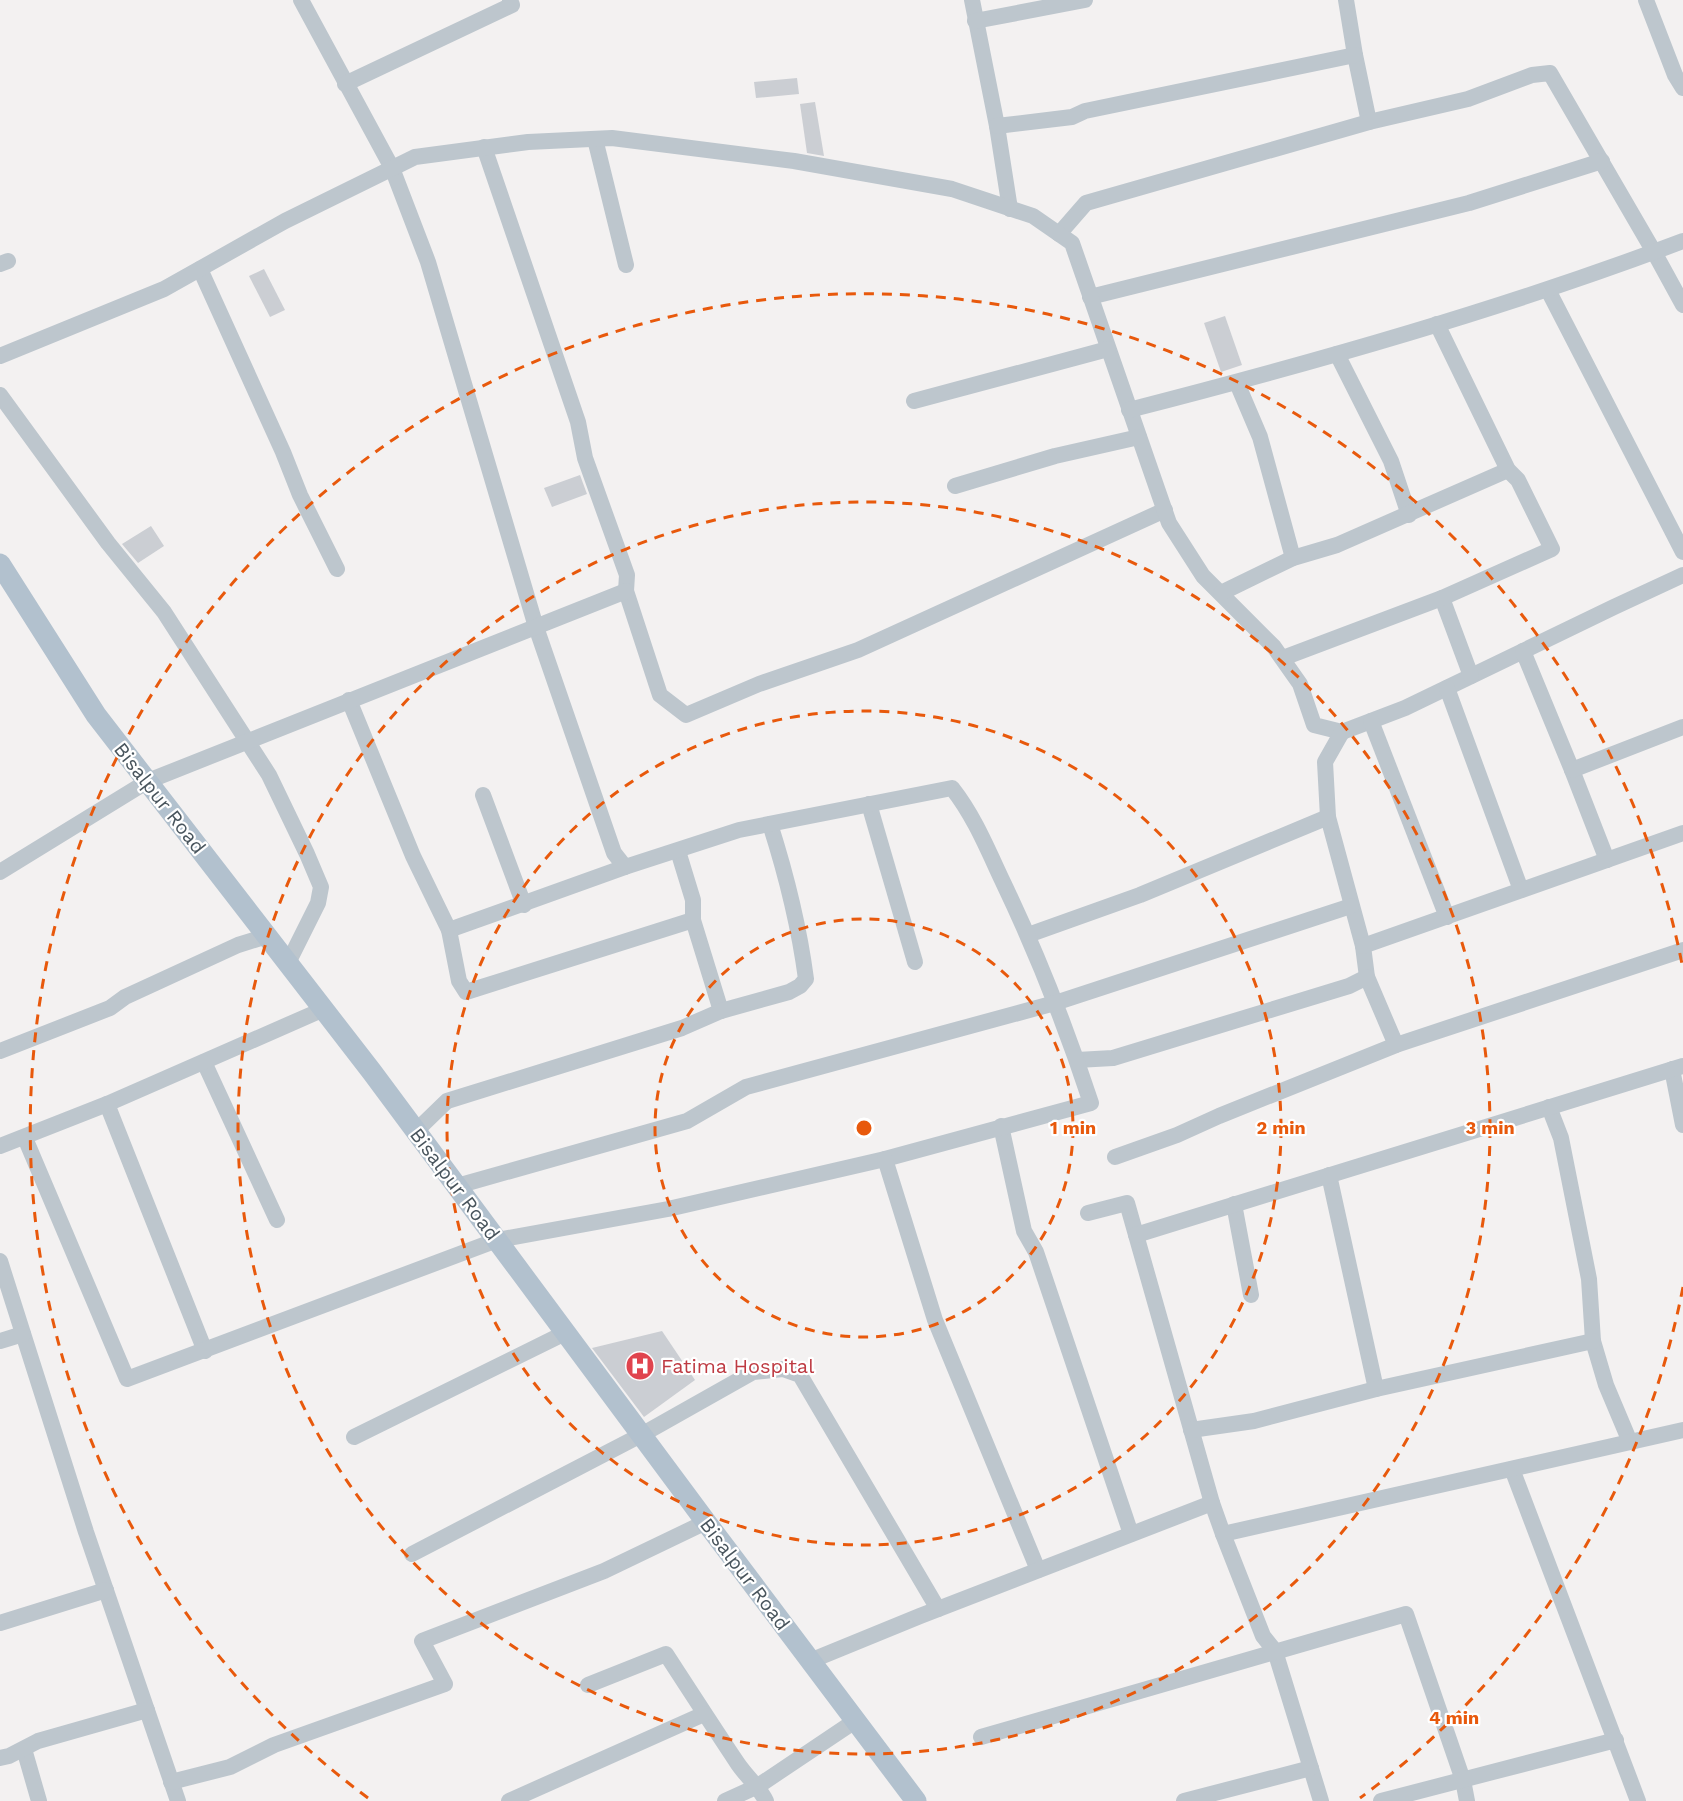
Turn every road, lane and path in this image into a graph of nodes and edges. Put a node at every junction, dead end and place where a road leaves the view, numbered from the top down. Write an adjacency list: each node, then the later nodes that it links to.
1 (301, 0): 10 (street)
2 (510, 0): 10 (street)
3 (972, 0): 7 (street)
4 (1085, 0): 7 (street)
5 (1346, 0): 8 (street)
6 (1646, 0): 9 (street)
7 (975, 21): 12 (street)
8 (1355, 55): 11 (street); 12 (street)
9 (1680, 78)
10 (345, 84): 16 (street)
11 (1370, 122): 15 (street); 18 (street)
12 (997, 126): 17 (street)
13 (595, 139): 14 (street); 17 (street); 21 (street)
14 (484, 147): 16 (street); 44 (street)
15 (1602, 161): 20 (street); 24 (street)
16 (392, 168): 22 (street); 47 (street)
17 (1010, 209): 18 (street)
18 (1059, 234): 24 (street)
19 (1683, 241): 20 (street)
20 (1654, 252): 23 (street); 25 (street)
21 (626, 265)
22 (200, 269): 29 (street); 42 (street)
23 (1548, 290): 26 (street); 39 (street)
24 (1090, 297): 27 (street)
25 (1683, 306)
26 (1437, 324): 28 (street); 35 (street)
27 (1108, 349): 32 (street); 33 (street)
28 (1337, 354): 30 (street); 38 (street)
29 (0, 356)
30 (1237, 383): 33 (street); 40 (street)
31 (0, 395): 56 (street)
32 (914, 400)
33 (1129, 410): 34 (street)
34 (1139, 437): 36 (street); 37 (street)
35 (1508, 470): 38 (street); 46 (street)
36 (955, 486)
37 (1165, 510): 44 (street); 45 (street)
38 (1409, 514): 40 (street)
39 (1683, 552)
40 (1293, 558): 45 (street)
41 (0, 564): 58 (main road, Bisalpur Road)
42 (337, 569)
43 (1683, 575): 48 (street)
44 (626, 591): 47 (street)
45 (1221, 593): 49 (street)
46 (1442, 598): 49 (street); 50 (street)
47 (536, 627): 52 (street); 66 (street)
48 (1522, 651): 50 (street); 57 (street)
49 (1282, 658): 55 (street)
50 (1471, 676): 51 (street)
51 (1447, 688): 53 (street); 68 (street)
52 (349, 700): 56 (street); 73 (street)
53 (1371, 721): 55 (street); 71 (street)
54 (1683, 727): 57 (street)
55 (1342, 732): 61 (street)
56 (247, 740): 58 (street); 79 (street)
57 (1572, 770): 65 (street)
58 (148, 781): 67 (street); 75 (main road, Bisalpur Road)
59 (483, 795): 69 (street)
60 (869, 804): 62 (street); 74 (street); 78 (street)
61 (1328, 818): 70 (street); 74 (street)
62 (770, 824): 64 (street); 83 (street)
63 (1683, 833): 65 (street)
64 (678, 850): 66 (street); 72 (street)
65 (1607, 860): 68 (street)
66 (625, 867): 69 (street)
67 (0, 872)
68 (1521, 890): 71 (street)
69 (524, 905): 73 (street)
70 (1351, 906): 76 (street); 81 (street)
71 (1447, 917): 76 (street)
72 (693, 920): 73 (street); 83 (street)
73 (449, 930)
74 (1028, 934): 81 (street)
75 (267, 936): 79 (main road, Bisalpur Road); 85 (street)
76 (1363, 946): 80 (street)
77 (1683, 950): 84 (street)
78 (915, 962)
79 (288, 963): 82 (main road, Bisalpur Road)
80 (1367, 976): 84 (street); 86 (street)
81 (1055, 1003): 86 (street); 99 (street)
82 (324, 1009): 87 (street); 93 (main road, Bisalpur Road)
83 (721, 1011): 93 (street)
84 (1396, 1045): 96 (street)
85 (0, 1051)
86 (1077, 1060): 92 (street)
87 (204, 1062): 89 (street); 102 (street)
88 (1677, 1067): 90 (street); 91 (street)
89 (107, 1104): 94 (street); 111 (street)
90 (1548, 1107): 98 (street); 110 (street)
91 (1683, 1125)
92 (1001, 1126): 97 (street); 121 (street)
93 (416, 1131): 99 (main road, Bisalpur Road)
94 (25, 1138): 95 (street); 111 (street)
95 (0, 1146)
96 (1115, 1156)
97 (885, 1159): 104 (street); 124 (street)
98 (1329, 1175): 100 (street); 112 (street)
99 (457, 1186): 104 (main road, Bisalpur Road)
100 (1234, 1204): 103 (street); 106 (street)
101 (1088, 1213): 103 (street)
102 (277, 1220)
103 (1136, 1235): 113 (street)
104 (497, 1240): 107 (main road, Bisalpur Road); 111 (street)
105 (0, 1261): 108 (street)
106 (1251, 1295)
107 (566, 1333): 115 (main road, Bisalpur Road); 116 (street)
108 (23, 1334): 109 (street); 125 (street)
109 (0, 1341)
110 (1593, 1341): 112 (street); 117 (street)
111 (205, 1351)
112 (1376, 1389): 113 (street)
113 (1191, 1430): 119 (street)
114 (1683, 1430): 117 (street)
115 (641, 1434): 120 (main road, Bisalpur Road); 123 (street); 126 (street)
116 (354, 1437)
117 (1630, 1442): 118 (street)
118 (1512, 1468): 122 (street); 135 (street)
119 (1212, 1503): 121 (street); 122 (street)
120 (706, 1522): 129 (main road, Bisalpur Road); 140 (street)
121 (1131, 1534): 124 (street)
122 (1223, 1534): 128 (street)
123 (412, 1554)
124 (1038, 1570): 126 (street)
125 (106, 1590): 127 (street); 131 (street)
126 (939, 1609): 129 (street)
127 (0, 1623)
128 (1275, 1651): 134 (street); 138 (street); 139 (street)
129 (810, 1661): 133 (main road, Bisalpur Road)
130 (588, 1685): 132 (street)
131 (147, 1710): 136 (street); 140 (street)
132 (705, 1714): 141 (street); 144 (street)
133 (855, 1721): 141 (street); 146 (main road, Bisalpur Road)
134 (981, 1737)
135 (1616, 1740): 139 (street); 151 (street)
136 (24, 1749): 137 (street); 142 (street)
137 (0, 1758)
138 (1311, 1768): 147 (street); 148 (street)
139 (1463, 1780): 149 (street); 150 (street)
140 (171, 1782): 143 (street)
141 (762, 1794): 145 (street)
142 (39, 1801)
143 (178, 1801)
144 (509, 1801)
145 (725, 1801)
146 (916, 1801)
147 (1184, 1801)
148 (1321, 1801)
149 (1382, 1801)
150 (1467, 1801)
151 (1638, 1801)

